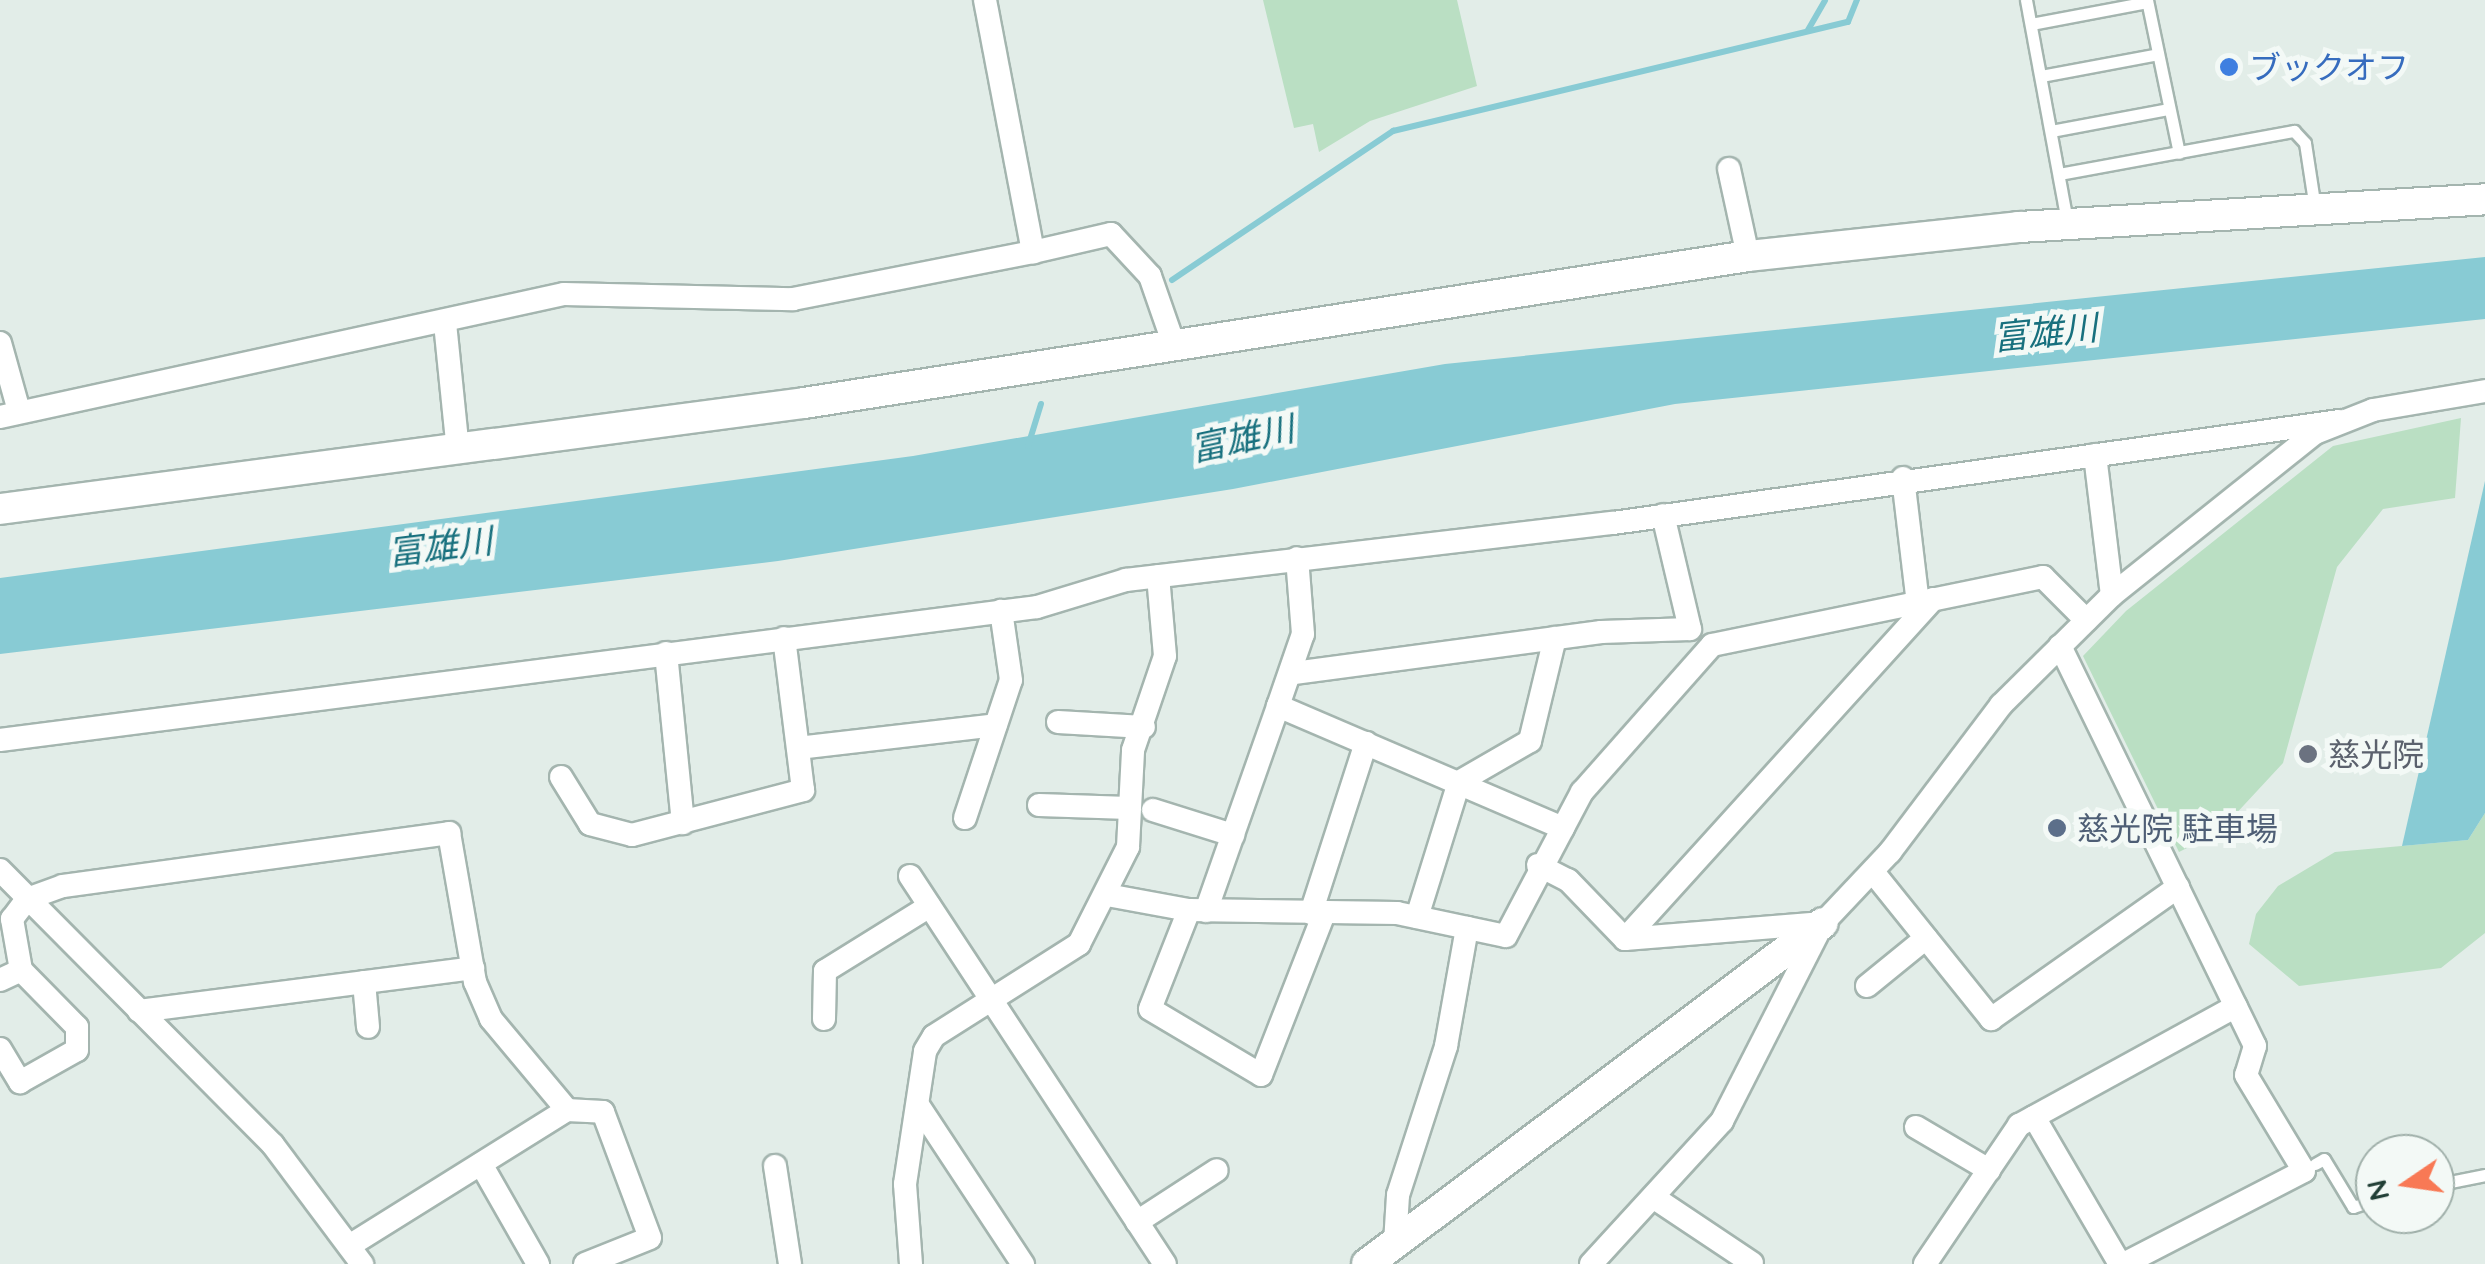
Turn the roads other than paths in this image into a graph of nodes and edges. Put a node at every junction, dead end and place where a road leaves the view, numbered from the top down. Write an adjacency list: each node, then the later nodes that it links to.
1 (985, 0): 15 (street)
2 (2026, 0): 4 (lane)
3 (2147, 1): 4 (lane); 5 (lane)
4 (2031, 24): 6 (lane)
5 (2158, 54): 6 (lane); 7 (lane)
6 (2040, 76): 8 (lane)
7 (2170, 109): 8 (lane); 9 (lane)
8 (2051, 130): 11 (lane)
9 (2179, 153): 11 (lane); 13 (lane)
10 (1729, 170): 16 (street)
11 (2060, 174): 14 (lane)
12 (2485, 199): 13 (street)
13 (2315, 208): 14 (street)
14 (2065, 209): 16 (street)
15 (1033, 252): 17 (street); 18 (street)
16 (1748, 256): 18 (street)
17 (445, 323): 21 (street); 23 (street)
18 (1173, 342): 23 (street)
19 (0, 344): 21 (street)
20 (2485, 391): 22 (street)
21 (9, 414)
22 (2340, 421): 24 (street); 30 (street)
23 (458, 450): 26 (street)
24 (2095, 455): 25 (street); 30 (street)
25 (1903, 478): 27 (street); 31 (street)
26 (0, 508)
27 (1663, 515): 28 (street); 35 (street)
28 (1297, 558): 29 (street); 38 (street)
29 (1158, 576): 32 (street); 42 (street)
30 (2112, 595): 33 (street)
31 (1925, 601): 33 (street); 52 (street); 67 (street)
32 (1001, 611): 34 (street); 41 (street)
33 (2086, 620): 36 (street)
34 (784, 638): 37 (street); 45 (street)
35 (1554, 638): 38 (street); 47 (street)
36 (2060, 646): 56 (street); 58 (street)
37 (666, 653): 43 (street); 51 (street)
38 (1294, 673): 39 (street)
39 (1278, 706): 44 (street); 53 (street)
40 (1058, 722): 42 (street)
41 (996, 724): 45 (street); 50 (street)
42 (1144, 728): 49 (street)
43 (0, 740)
44 (1366, 743): 47 (street); 63 (street)
45 (798, 748): 51 (street)
46 (561, 777): 51 (street)
47 (1459, 782): 52 (street); 64 (street)
48 (1039, 804): 49 (street)
49 (1141, 809): 53 (street); 59 (street)
50 (965, 818)
51 (683, 823)
52 (1563, 828): 54 (street)
53 (1233, 835): 62 (street)
54 (1538, 865): 66 (street); 67 (street)
55 (0, 870): 60 (street)
56 (1873, 872): 65 (street); 68 (street)
57 (910, 876): 61 (street)
58 (2178, 887): 68 (street); 74 (street)
59 (1107, 895): 62 (street); 73 (street)
60 (27, 898): 69 (street); 70 (street); 75 (street)
61 (930, 906): 73 (street); 76 (street)
62 (1198, 911): 63 (street); 63 (street)
63 (1317, 913): 64 (street)
64 (1417, 917): 66 (street)
65 (1822, 923): 67 (street); 90 (street); 93 (street)
66 (1467, 928): 93 (street)
67 (1625, 938)
68 (1926, 938): 72 (street)
69 (473, 968): 71 (street); 80 (street)
70 (11, 975): 78 (street)
71 (364, 982): 75 (street); 77 (street)
72 (1867, 986)
73 (992, 1000): 79 (street); 92 (street)
74 (2236, 1006): 81 (street); 85 (street)
75 (139, 1011): 94 (street)
76 (824, 1019)
77 (368, 1027)
78 (0, 1050)
79 (918, 1104): 99 (street); 100 (street)
80 (567, 1110): 83 (street); 97 (street)
81 (2034, 1117): 87 (street); 105 (street)
82 (1916, 1127): 87 (street)
83 (481, 1164): 94 (street); 96 (street)
84 (775, 1166): 98 (street)
85 (2310, 1168): 91 (lane); 105 (street)
86 (1218, 1170): 92 (street)
87 (1989, 1170): 104 (street)
88 (2485, 1175): 89 (lane)
89 (2455, 1182)
90 (1654, 1197): 95 (street); 103 (street)
91 (2355, 1207)
92 (1137, 1222): 101 (street)
93 (1396, 1243): 102 (street)
94 (356, 1255)
95 (1752, 1263)
96 (538, 1264)
97 (585, 1264)
98 (790, 1264)
99 (911, 1264)
100 (1022, 1264)
101 (1165, 1264)
102 (1368, 1264)
103 (1591, 1264)
104 (1926, 1264)
105 (2122, 1264)

